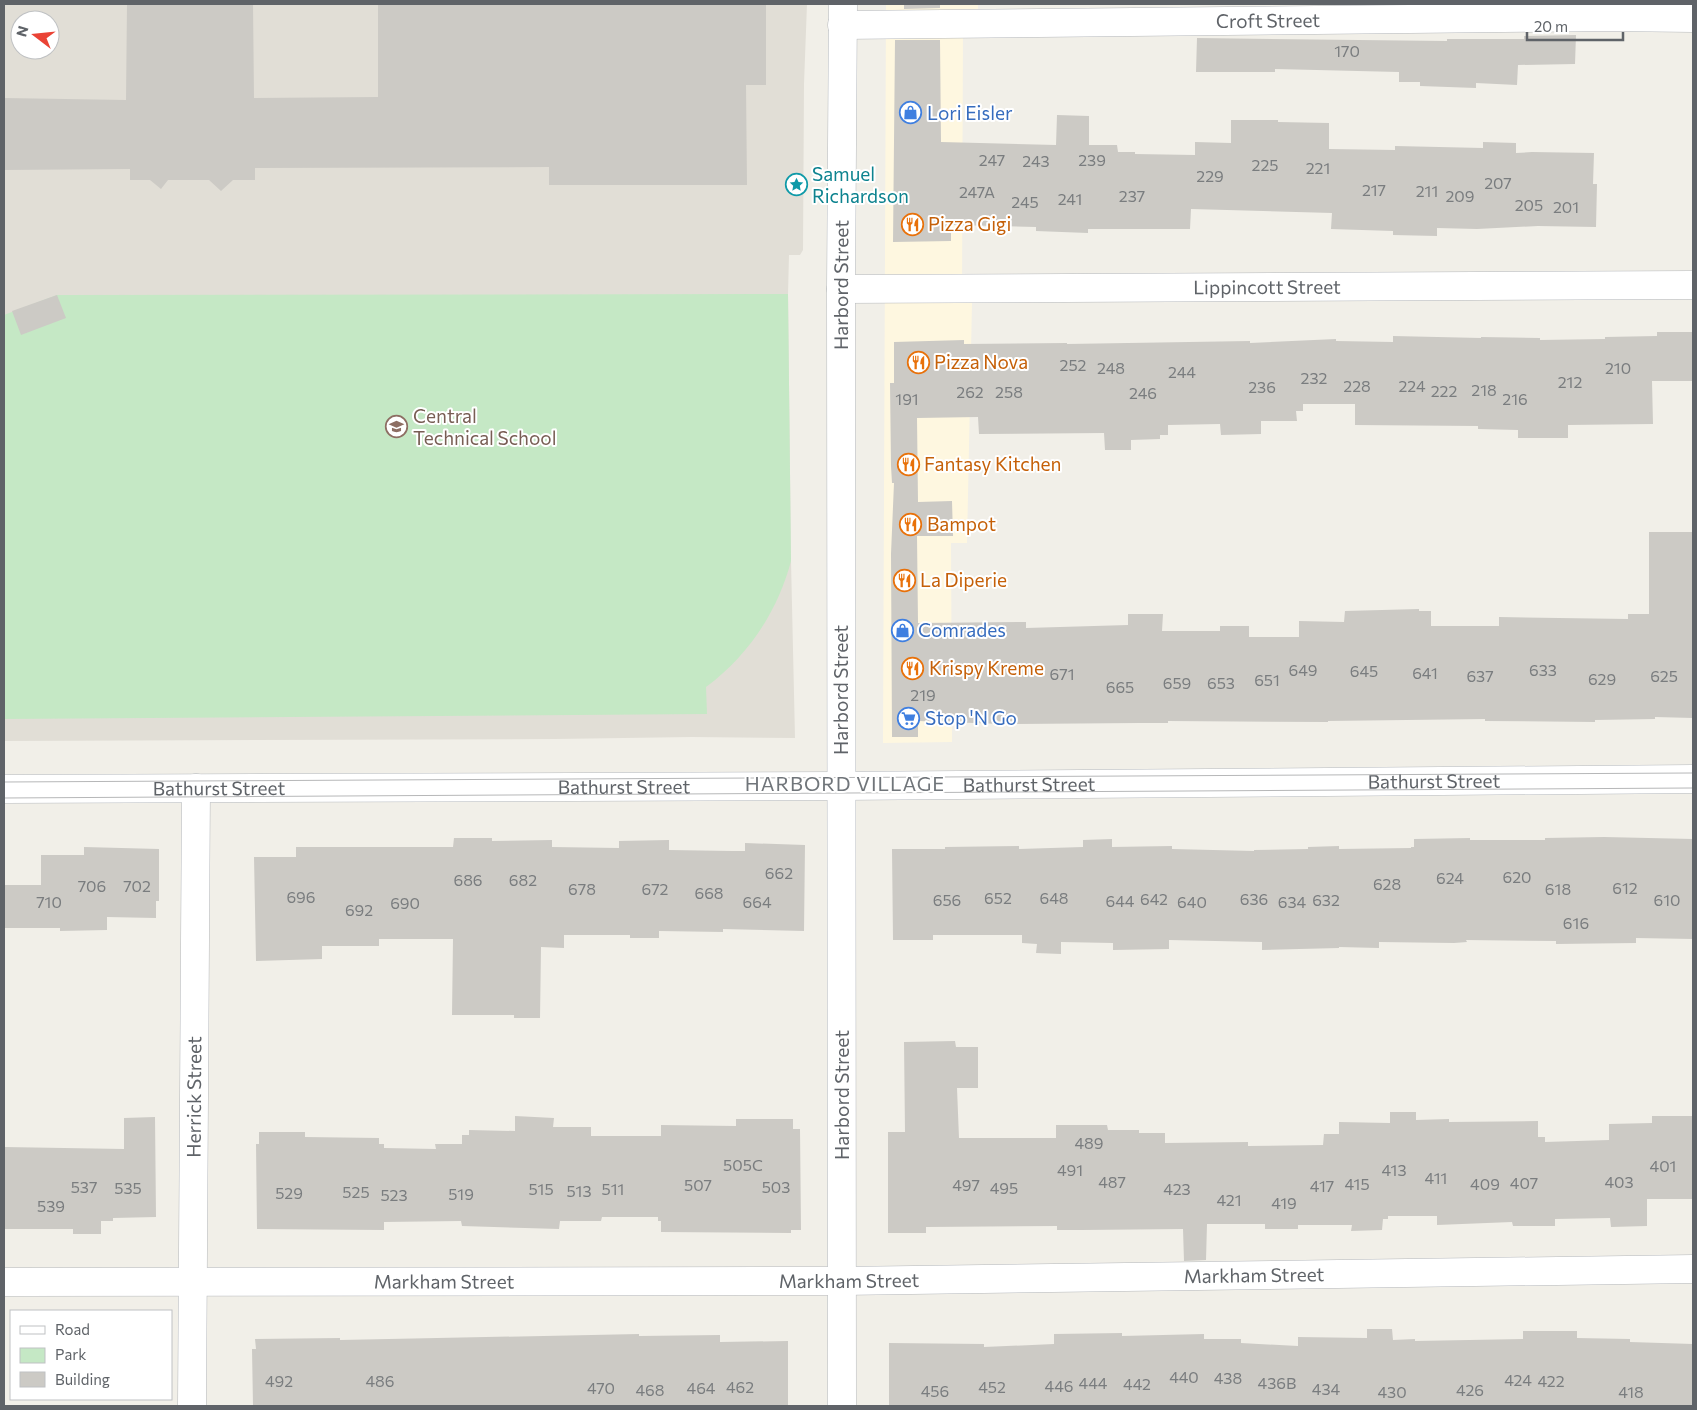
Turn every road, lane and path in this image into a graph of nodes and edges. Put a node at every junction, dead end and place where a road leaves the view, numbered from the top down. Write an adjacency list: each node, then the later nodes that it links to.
1 (842, 14): 2 (street, Croft Street); 4 (street, Harbord Street)
2 (1693, 18)
3 (1693, 285): 4 (street, Lippincott Street)
4 (841, 289): 6 (street, Harbord Street)
5 (1693, 779): 6 (street, Bathurst Street)
6 (842, 786): 7 (street, Bathurst Street); 10 (street, Harbord Street)
7 (196, 788): 8 (street, Bathurst Street); 12 (street, Herrick Street)
8 (4, 789)
9 (1693, 1269): 10 (street, Markham Street)
10 (842, 1281): 12 (street, Markham Street); 14 (street, Harbord Street)
11 (4, 1282): 12 (street, Markham Street)
12 (193, 1282): 13 (street, Herrick Street)
13 (192, 1406)
14 (842, 1406)

